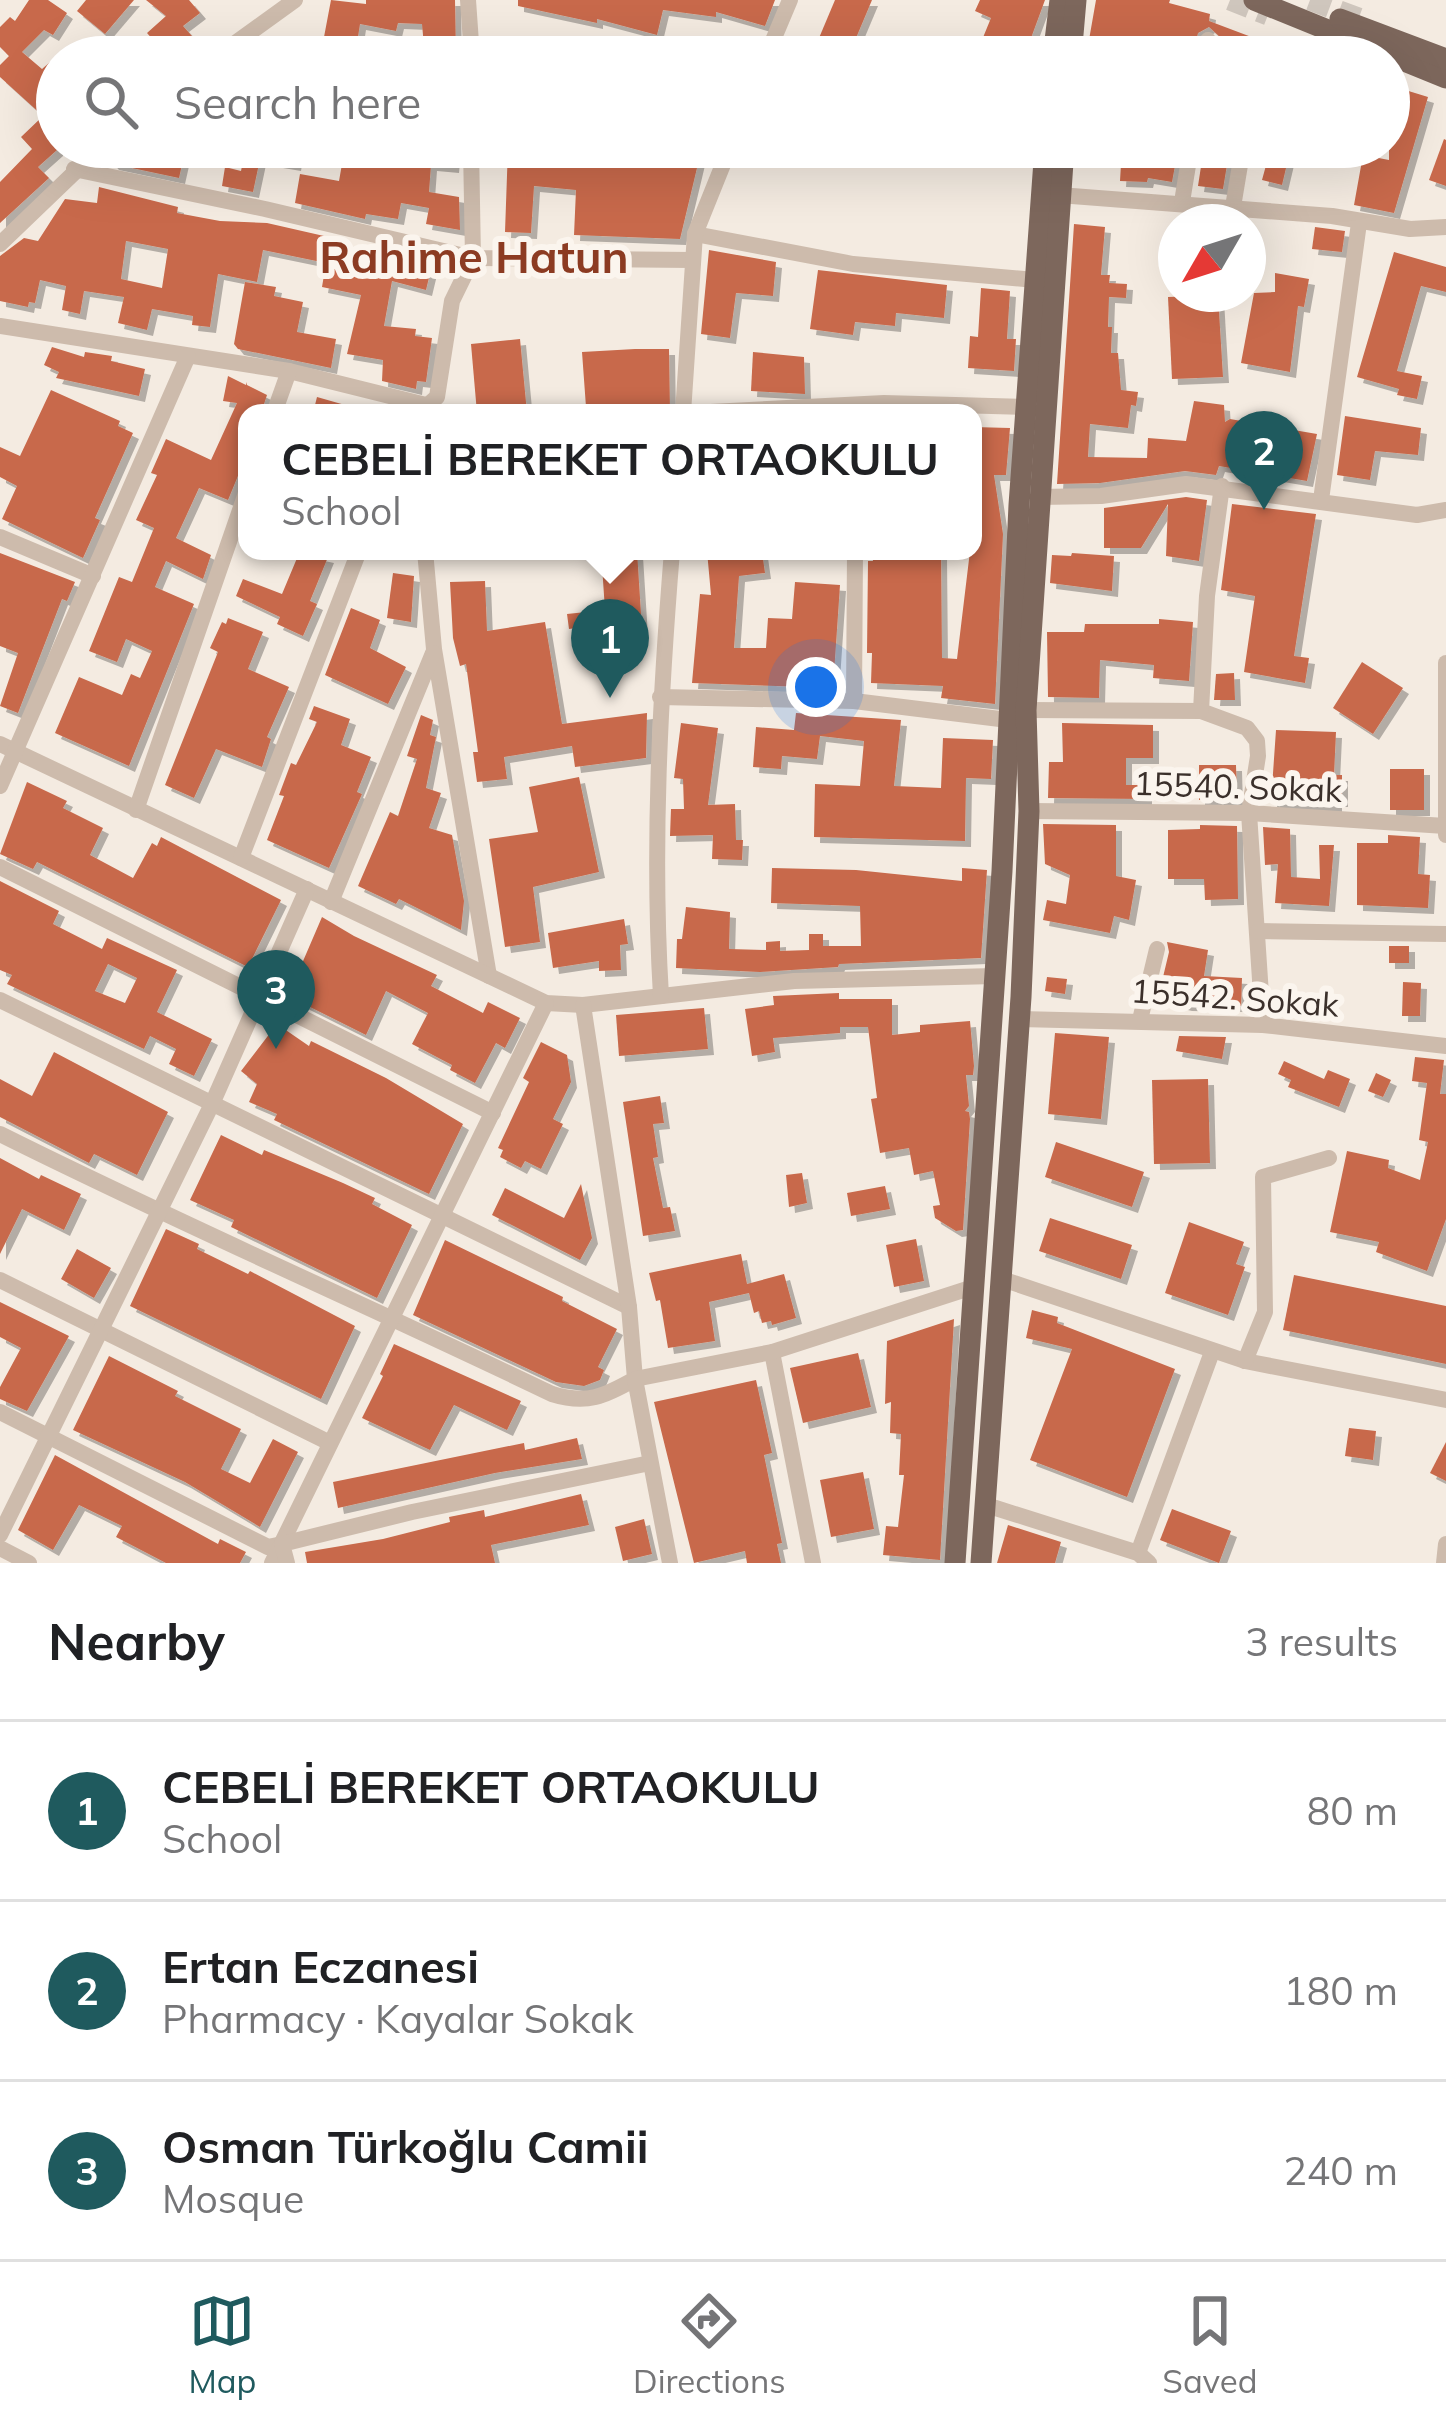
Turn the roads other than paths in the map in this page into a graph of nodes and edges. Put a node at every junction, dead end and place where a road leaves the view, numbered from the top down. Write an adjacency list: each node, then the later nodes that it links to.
1 (295, 0): 8 (street)
2 (468, 0): 9 (street)
3 (790, 0): 10 (street)
4 (1060, 0): 11 (main road)
5 (1076, 0): 12 (main road)
6 (1255, 0): 13 (main road)
7 (1288, 0): 14 (main road)
8 (246, 36)
9 (471, 36)
10 (775, 36)
11 (1055, 36)
12 (1073, 36)
13 (1344, 36)
14 (1384, 36)
15 (1410, 46): 16 (main road)
16 (1446, 59)
17 (1410, 62): 18 (main road)
18 (1446, 77)
19 (472, 168): 35 (street)
20 (722, 168): 33 (street)
21 (1043, 168): 37 (main road)
22 (1062, 168): 26 (main road)
23 (1188, 168): 27 (street)
24 (1240, 168): 29 (street)
25 (74, 169): 34 (street); 35 (street)
26 (1059, 195): 27 (street); 49 (main road)
27 (1182, 202): 28 (street)
28 (1202, 204)
29 (1234, 204)
30 (1266, 210): 31 (street)
31 (1359, 223): 32 (street); 48 (street)
32 (1446, 227)
33 (695, 234): 36 (street); 37 (street)
34 (0, 244)
35 (473, 258): 36 (street); 43 (street)
36 (692, 260): 44 (street)
37 (1035, 280): 45 (main road)
38 (0, 326): 39 (street)
39 (188, 356): 40 (street); 57 (street)
40 (289, 371): 41 (street); 42 (street)
41 (277, 404)
42 (404, 404)
43 (428, 404)
44 (687, 404)
45 (1028, 407): 46 (street); 49 (main road)
46 (982, 408)
47 (1222, 486): 48 (street); 49 (street); 62 (street)
48 (1321, 500): 50 (street)
49 (1029, 501): 63 (main road)
50 (1446, 510)
51 (238, 516): 66 (street)
52 (0, 537): 57 (street)
53 (356, 560): 71 (street)
54 (425, 560): 58 (street)
55 (671, 560): 60 (street)
56 (855, 560): 61 (street)
57 (93, 577): 64 (street)
58 (434, 650): 76 (street); 80 (street)
59 (1446, 663): 69 (street)
60 (660, 697): 61 (street); 82 (street)
61 (854, 701): 63 (street)
62 (1201, 711): 63 (street); 68 (street)
63 (1017, 715): 67 (main road); 74 (main road)
64 (8, 748): 65 (street); 66 (street)
65 (0, 786)
66 (136, 810): 71 (street)
67 (1029, 811): 68 (street, 15540. Sokak); 73 (main road)
68 (1249, 812): 69 (street, 15540. Sokak); 77 (street)
69 (1445, 826): 70 (street)
70 (1446, 835)
71 (241, 858): 75 (street)
72 (0, 867): 83 (street)
73 (1028, 868): 74 (main road); 87 (main road)
74 (1002, 872): 81 (main road)
75 (307, 889): 76 (street); 83 (street)
76 (331, 902): 80 (street)
77 (1258, 931): 78 (street); 89 (street)
78 (1446, 934)
79 (1157, 949): 88 (street)
80 (489, 976): 85 (street)
81 (995, 976): 82 (street); 99 (main road)
82 (661, 996): 86 (street)
83 (259, 997): 91 (street); 92 (street)
84 (0, 1000): 91 (street)
85 (546, 1003): 86 (street); 92 (street)
86 (583, 1004): 100 (street)
87 (1020, 1019): 88 (street, 15542. Sokak); 97 (main road)
88 (1140, 1020): 89 (street, 15542. Sokak)
89 (1263, 1024): 90 (street, 15542. Sokak)
90 (1446, 1046)
91 (212, 1104): 95 (street); 96 (street)
92 (493, 1113): 96 (street)
93 (0, 1134): 95 (street)
94 (1329, 1158): 105 (street)
95 (160, 1214): 101 (street); 102 (street)
96 (443, 1215): 100 (street); 101 (street)
97 (999, 1278): 104 (street); 112 (main road)
98 (0, 1280): 102 (street)
99 (974, 1287): 103 (street); 123 (main road)
100 (629, 1307): 106 (street)
101 (390, 1316): 106 (street); 110 (street)
102 (102, 1329): 109 (street); 110 (street)
103 (772, 1352): 106 (street); 122 (street)
104 (1212, 1352): 105 (street); 117 (street)
105 (1245, 1361): 107 (street)
106 (635, 1379): 111 (street)
107 (1446, 1400)
108 (0, 1412): 109 (street)
109 (50, 1437): 113 (street); 114 (street)
110 (330, 1443): 114 (street)
111 (650, 1463): 114 (street); 121 (street)
112 (983, 1504): 117 (street); 124 (main road)
113 (0, 1535)
114 (282, 1544): 119 (street); 120 (street)
115 (1446, 1544): 125 (street)
116 (0, 1548): 118 (street)
117 (1143, 1558)
118 (29, 1563)
119 (272, 1563)
120 (287, 1563)
121 (670, 1563)
122 (813, 1563)
123 (955, 1563)
124 (981, 1563)
125 (1444, 1563)

